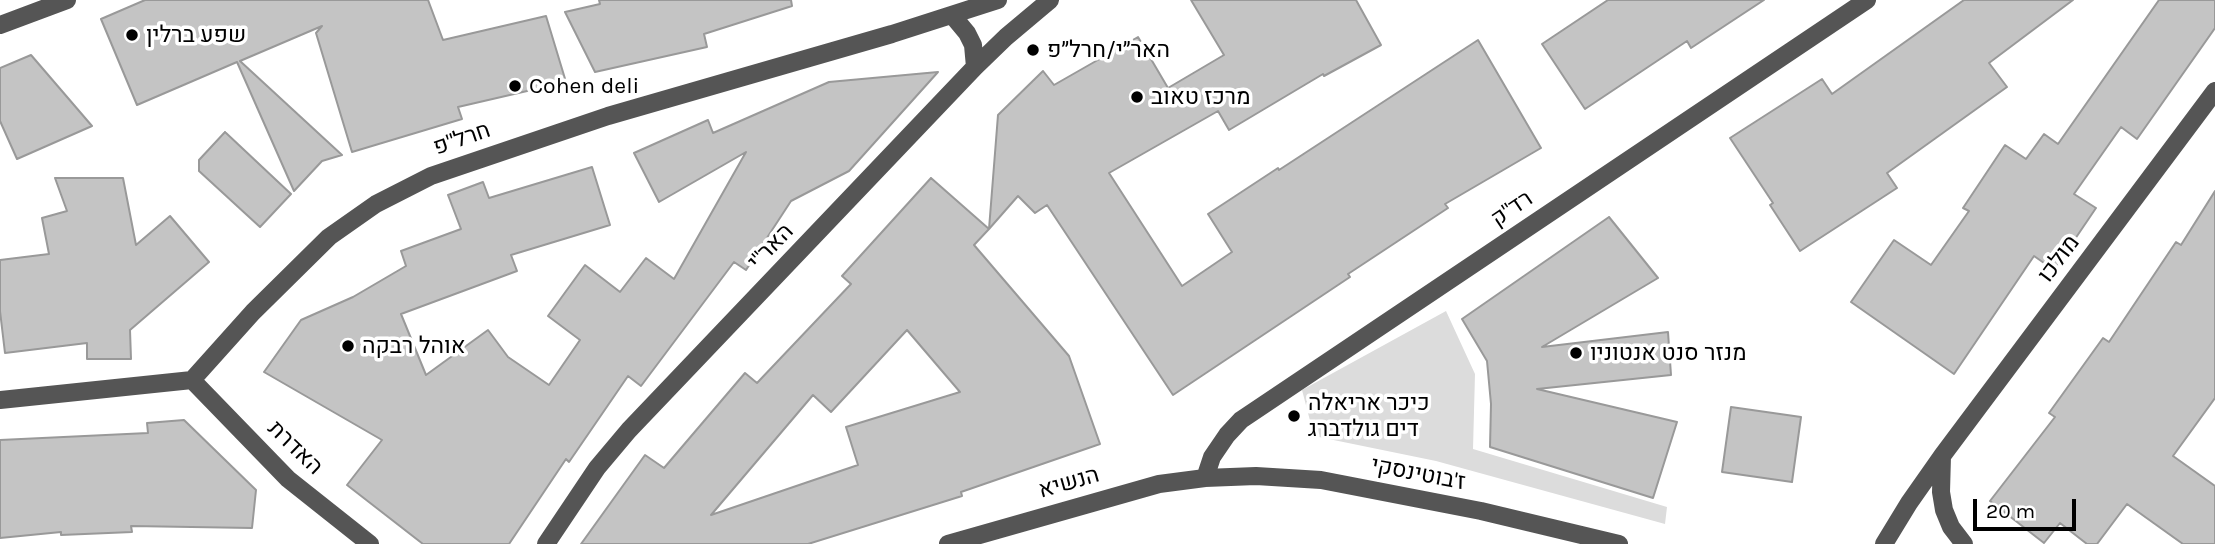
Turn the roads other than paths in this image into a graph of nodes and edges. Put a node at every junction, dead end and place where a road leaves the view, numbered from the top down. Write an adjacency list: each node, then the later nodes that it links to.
1 (67, 0): 6 (street)
2 (998, 0): 5 (street, חרל"פ)
3 (1049, 0): 7 (street, האר"י)
4 (1867, 0): 12 (street, רד"ק)
5 (952, 15): 7 (street); 9 (street, חרל"פ)
6 (0, 24)
7 (975, 67): 13 (street, האר"י)
8 (2215, 91): 11 (street, מולכו)
9 (192, 380): 10 (street); 14 (street, האדרת)
10 (0, 400)
11 (1942, 456): 17 (street, מולכו); 18 (street)
12 (1205, 478): 15 (street, הנשיא); 16 (street, ז'בוטינסקי)
13 (548, 542)
14 (370, 544)
15 (948, 544)
16 (1619, 544)
17 (1884, 544)
18 (1965, 544)

